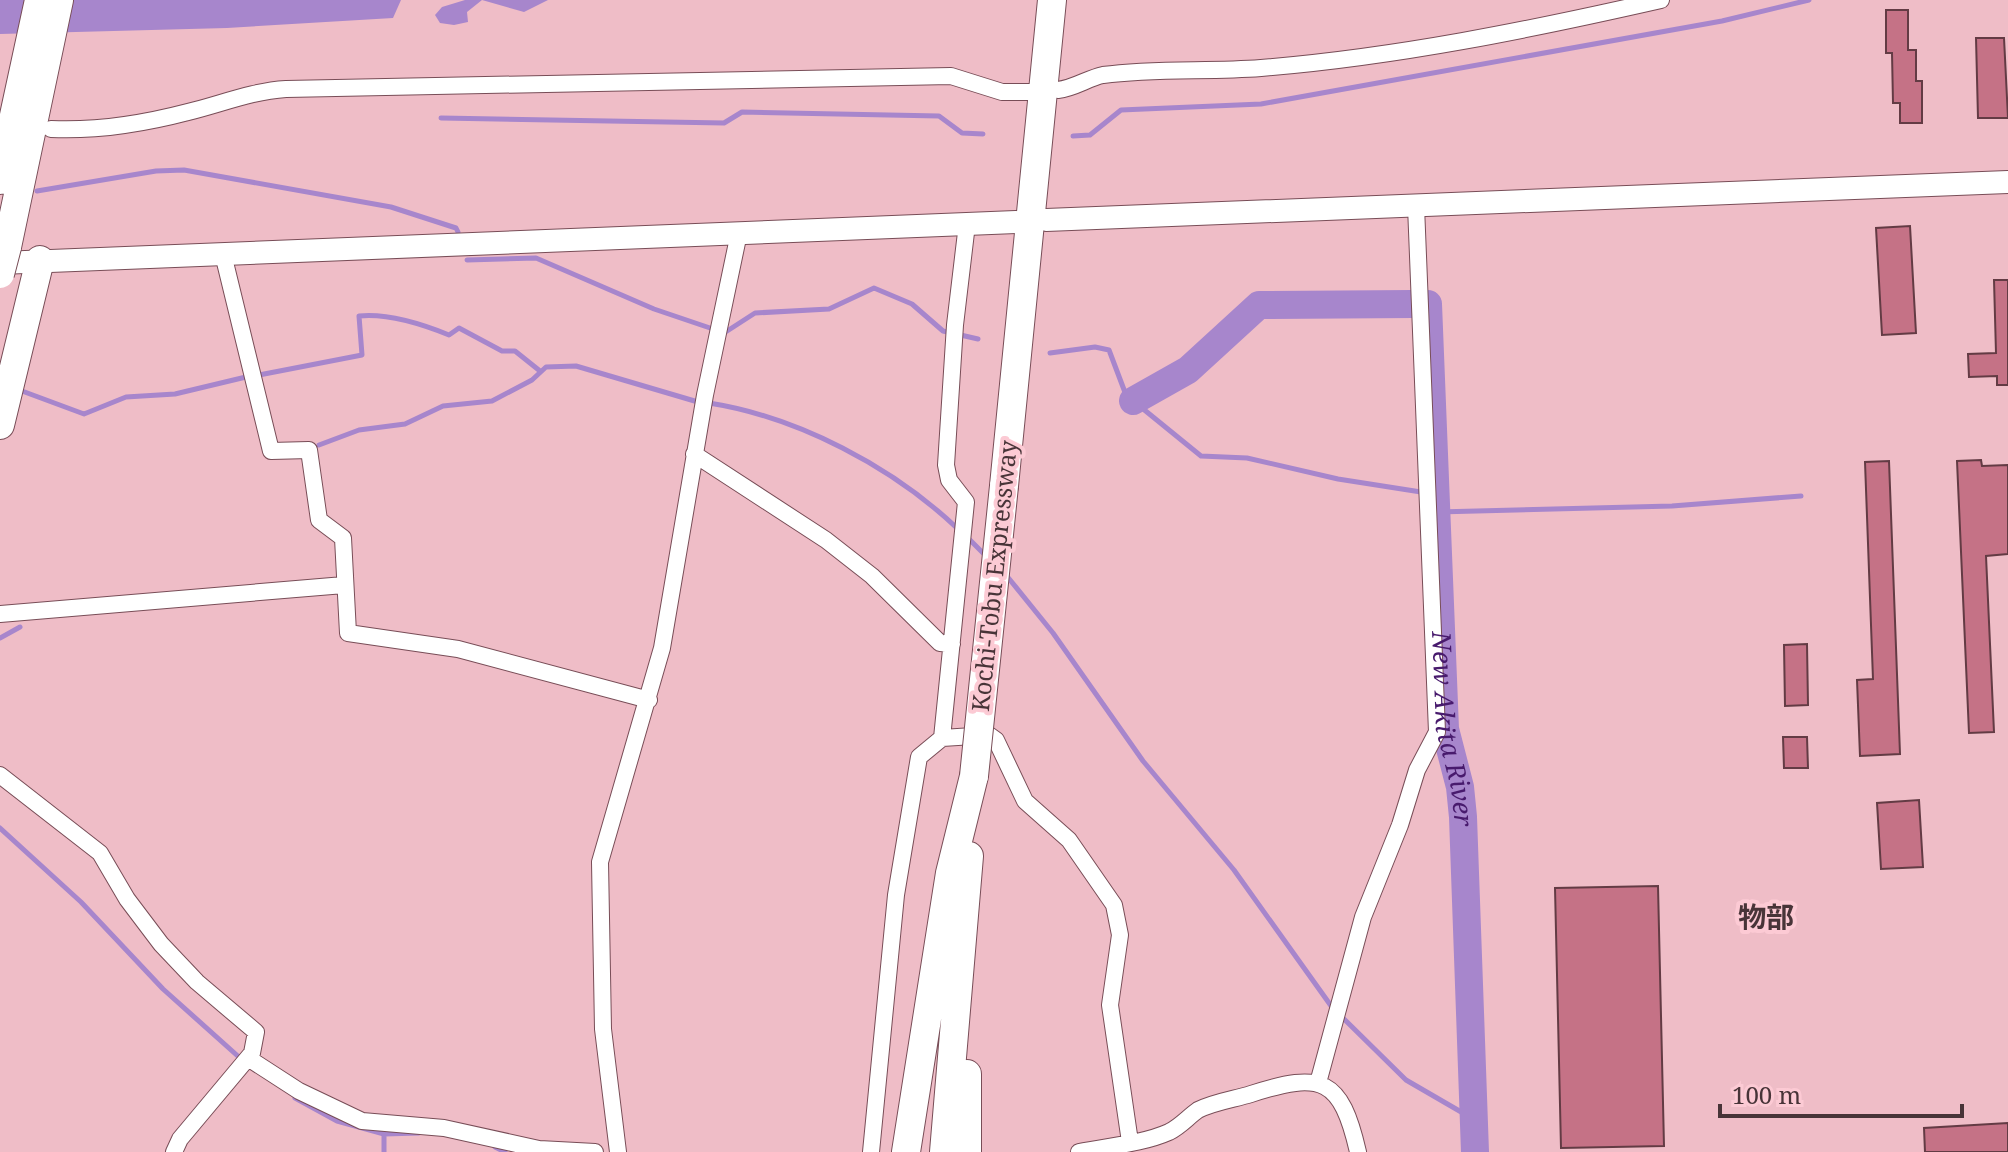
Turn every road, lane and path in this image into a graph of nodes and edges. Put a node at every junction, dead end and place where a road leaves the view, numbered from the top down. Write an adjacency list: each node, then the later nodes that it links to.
1 (39, 0): 5 (highway)
2 (59, 0): 5 (highway)
3 (1052, 0): 6 (highway, Kochi-Tobu Expressway)
4 (1661, 0): 6 (street)
5 (32, 77): 9 (highway); 18 (highway)
6 (1052, 77): 27 (highway, Kochi-Tobu Expressway, bridge)
7 (1031, 92): 8 (street)
8 (51, 129)
9 (0, 180)
10 (2008, 182): 11 (street)
11 (1416, 206): 12 (street); 30 (street)
12 (1046, 220)
13 (1016, 222): 14 (street)
14 (967, 224): 15 (street); 23 (street)
15 (739, 233): 16 (street); 20 (street)
16 (223, 254): 17 (street); 21 (street)
17 (40, 260): 18 (street); 19 (highway)
18 (2, 261)
19 (0, 425)
20 (694, 454): 23 (street); 24 (street)
21 (344, 585): 22 (street); 24 (street)
22 (0, 614)
23 (952, 644): 25 (street)
24 (649, 700): 34 (street)
25 (942, 738): 31 (street); 35 (street)
26 (0, 775): 29 (street)
27 (974, 776): 28 (highway, Kochi-Tobu Expressway); 36 (highway)
28 (964, 925): 37 (highway, Kochi-Tobu Expressway); 38 (highway)
29 (248, 1058): 32 (street); 33 (street)
30 (1318, 1083): 31 (street); 40 (street)
31 (1130, 1142): 39 (street)
32 (174, 1152)
33 (595, 1152)
34 (618, 1152)
35 (871, 1152)
36 (906, 1152)
37 (944, 1152)
38 (967, 1152)
39 (1079, 1152)
40 (1358, 1152)

